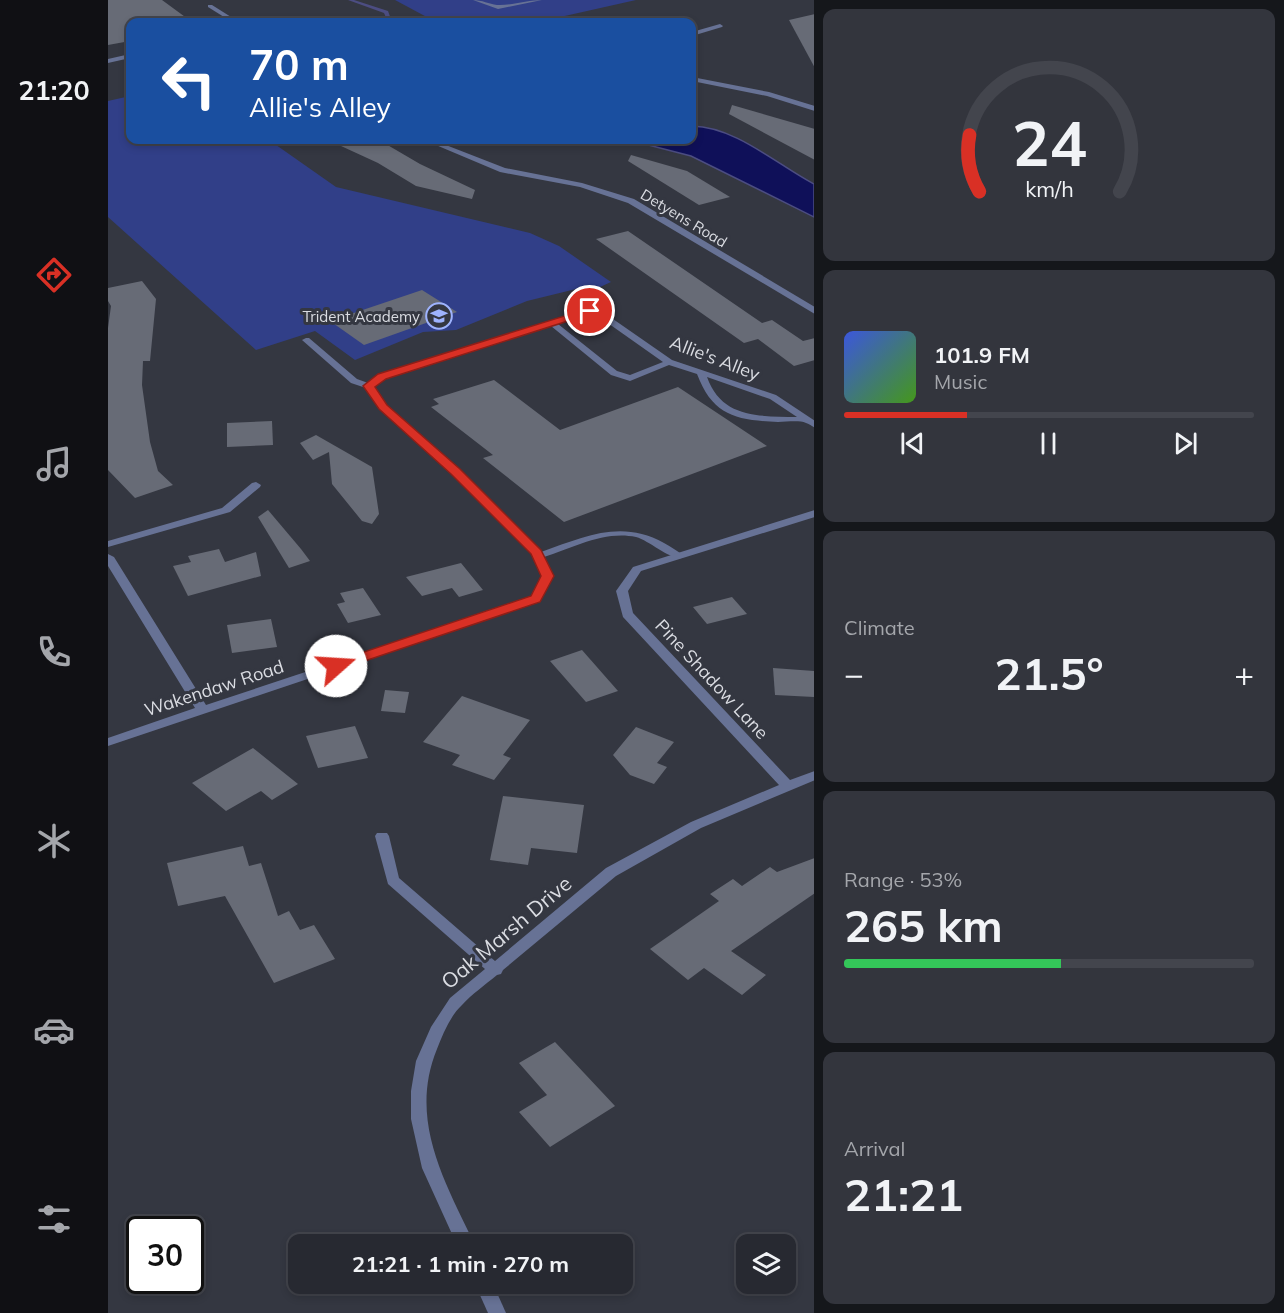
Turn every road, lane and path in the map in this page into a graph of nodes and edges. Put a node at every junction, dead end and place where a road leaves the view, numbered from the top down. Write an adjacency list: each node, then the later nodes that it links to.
1 (476, 0): 2 (lane)
2 (539, 0)
3 (210, 6): 4 (street)
4 (230, 18)
5 (720, 26): 6 (street)
6 (696, 33)
7 (126, 57): 8 (street)
8 (108, 61)
9 (696, 80): 10 (street)
10 (813, 108)
11 (438, 144): 12 (street, Detyens Road)
12 (814, 311)
13 (552, 323): 15 (lane, Allie's Alley); 15 (lane); 17 (lane, Allie's Alley)
14 (306, 340): 17 (lane)
15 (669, 362): 16 (lane, Allie's Alley)
16 (701, 374): 18 (lane, Allie's Alley); 18 (lane)
17 (369, 386): 23 (lane)
18 (806, 420): 19 (lane, Allie's Alley)
19 (814, 425)
20 (256, 485): 22 (street)
21 (814, 513): 24 (street)
22 (108, 544)
23 (538, 556): 24 (lane); 26 (lane)
24 (679, 556): 30 (street, Pine Shadow Lane)
25 (108, 557): 27 (street)
26 (536, 599): 27 (street, Wakendaw Road)
27 (203, 711): 28 (street, Wakendaw Road)
28 (108, 742)
29 (814, 775): 30 (street, Oak Marsh Drive)
30 (788, 786): 32 (street, Oak Marsh Drive)
31 (382, 836): 32 (street)
32 (496, 970): 33 (street, Oak Marsh Drive)
33 (461, 1234)
34 (488, 1294): 35 (street)
35 (497, 1313)

